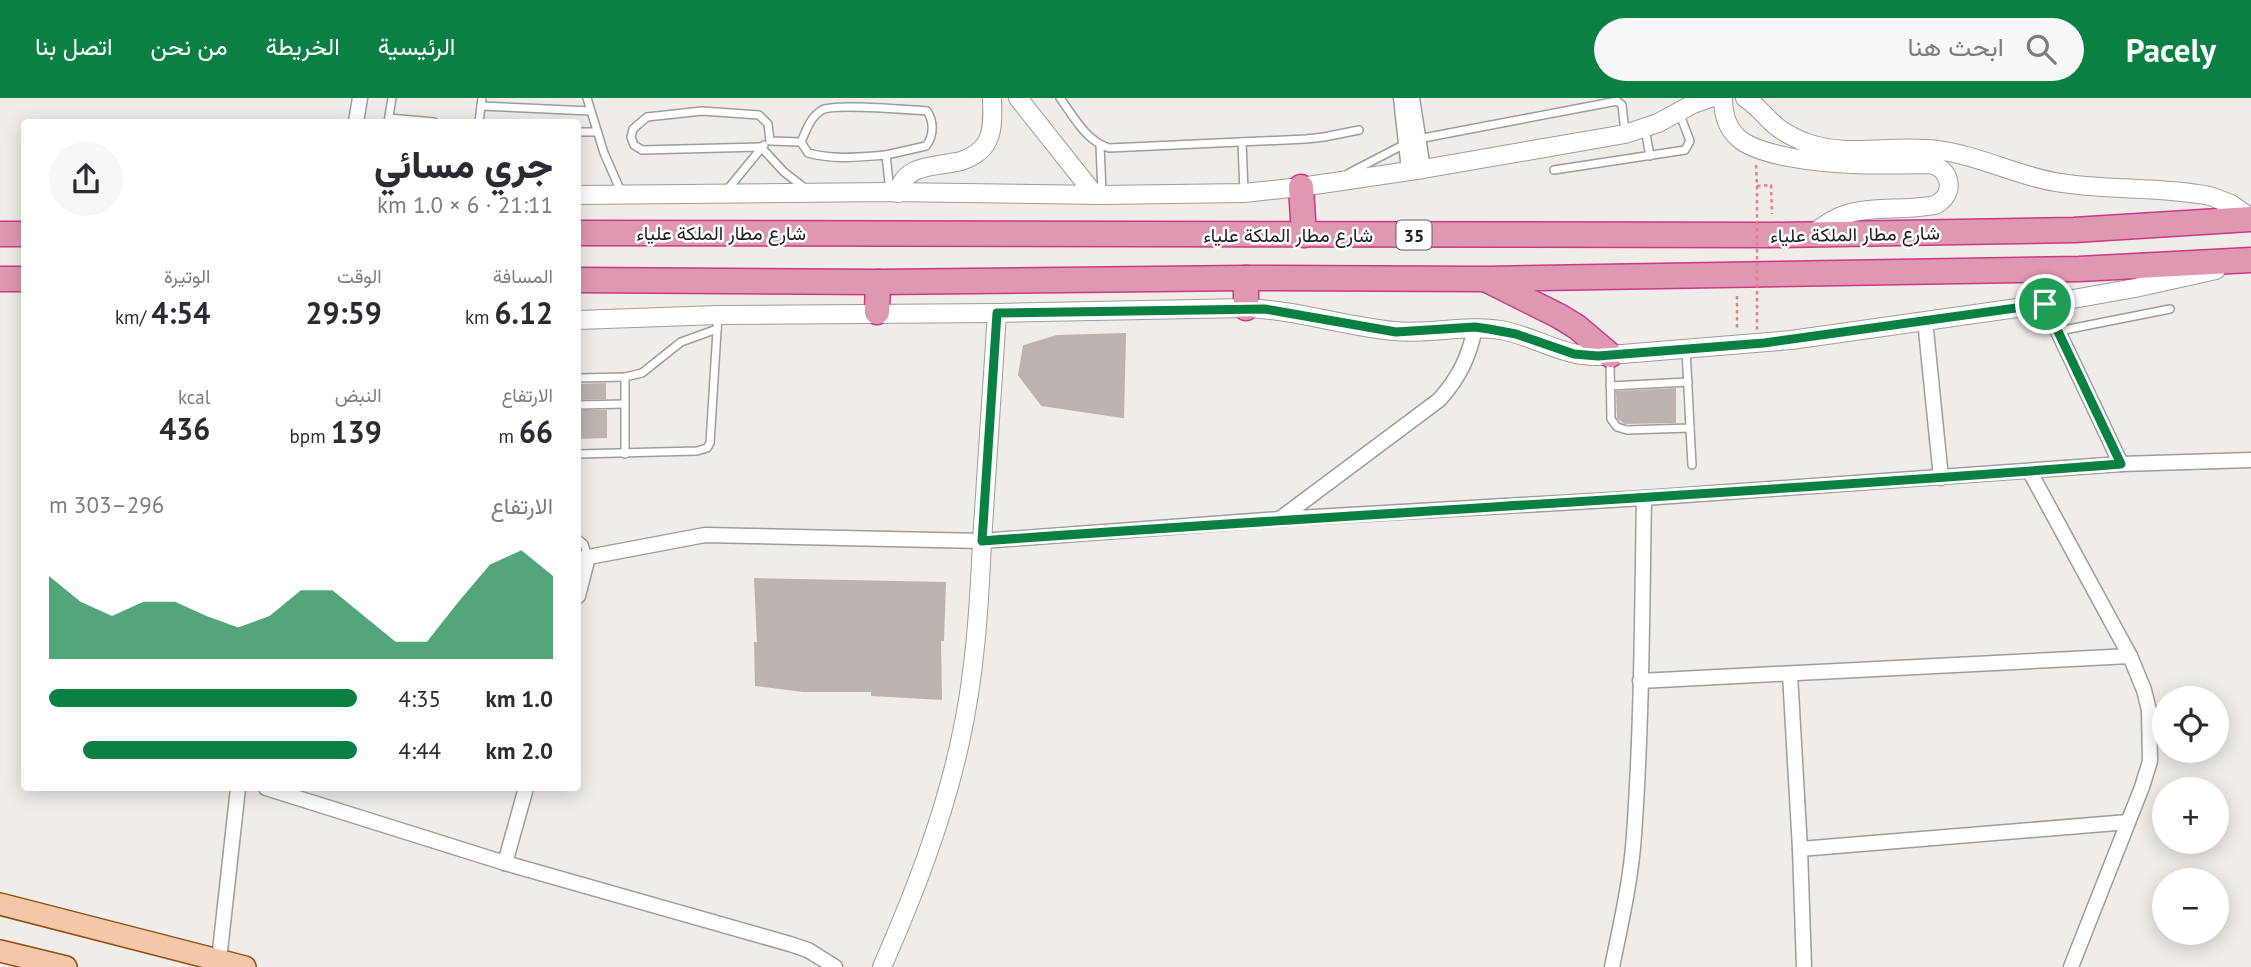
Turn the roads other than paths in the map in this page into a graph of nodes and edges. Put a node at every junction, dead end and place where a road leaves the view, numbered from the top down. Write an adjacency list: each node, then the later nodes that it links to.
1 (360, 98): 15 (street)
2 (392, 98): 16 (lane)
3 (587, 98): 13 (lane)
4 (992, 98): 34 (street)
5 (1018, 98): 40 (street)
6 (1060, 98): 26 (lane)
7 (1401, 98): 23 (street)
8 (1412, 98): 23 (street)
9 (1710, 98): 14 (street)
10 (1723, 98): 46 (street)
11 (1745, 98): 41 (street)
12 (482, 102): 13 (lane)
13 (590, 111): 20 (lane)
14 (1679, 111): 17 (street); 29 (lane)
15 (356, 119)
16 (388, 119)
17 (1644, 128): 21 (street); 29 (lane)
18 (1359, 130): 25 (lane)
19 (581, 132): 20 (lane)
20 (596, 132): 37 (lane)
21 (1625, 134): 23 (lane); 30 (street)
22 (770, 141): 24 (lane); 27 (lane); 27 (lane)
23 (1412, 141): 30 (street); 32 (lane)
24 (801, 142): 28 (lane); 28 (lane)
25 (1242, 142): 26 (lane); 35 (lane)
26 (1100, 145): 40 (lane)
27 (761, 147): 36 (lane); 38 (lane)
28 (886, 155): 34 (lane)
29 (1650, 156): 31 (lane)
30 (1416, 170): 32 (street)
31 (1554, 170)
32 (1334, 182): 33 (street)
33 (1301, 187): 35 (street); 45 (highway)
34 (894, 192): 36 (street); 40 (street)
35 (1244, 192): 40 (street)
36 (811, 193): 38 (street)
37 (622, 194): 38 (street); 39 (street)
38 (723, 194)
39 (581, 195)
40 (1099, 195)
41 (2251, 218): 46 (highway, شارع مطار الملكة علياء / 35)
42 (581, 233): 45 (highway, شارع مطار الملكة علياء / 35)
43 (0, 234): 44 (highway)
44 (21, 234)
45 (1304, 235): 46 (highway, شارع مطار الملكة علياء / 35)
46 (1812, 235)
47 (2251, 260): 51 (highway, شارع مطار الملكة علياء); 54 (street)
48 (1246, 278): 51 (highway, شارع مطار الملكة علياء); 53 (highway, شارع مطار الملكة علياء); 55 (highway)
49 (0, 279): 50 (highway)
50 (21, 279)
51 (1485, 279): 65 (highway)
52 (581, 280): 53 (highway, شارع مطار الملكة علياء)
53 (878, 282): 57 (highway)
54 (2045, 304): 60 (street); 63 (street)
55 (1246, 308): 58 (street); 62 (street)
56 (2170, 309): 63 (lane)
57 (877, 312): 58 (street); 61 (street)
58 (997, 313): 82 (street)
59 (581, 320): 61 (street)
60 (1925, 320): 64 (street); 79 (street)
61 (718, 322): 66 (lane); 74 (lane)
62 (1475, 327): 65 (street); 81 (street)
63 (2058, 331): 76 (street)
64 (1686, 349): 65 (street); 68 (lane)
65 (1610, 355): 69 (lane)
66 (625, 377): 67 (lane); 70 (lane)
67 (581, 378)
68 (1688, 382): 69 (lane); 72 (lane)
69 (1610, 386): 72 (lane)
70 (625, 404): 71 (lane); 74 (lane)
71 (581, 405)
72 (1690, 428): 77 (lane)
73 (581, 454): 74 (lane)
74 (625, 454)
75 (2251, 460): 76 (street)
76 (2121, 464): 78 (street)
77 (1692, 465)
78 (2030, 472): 79 (street); 85 (street)
79 (1941, 478): 80 (street)
80 (1644, 498): 81 (street); 87 (street)
81 (1280, 519): 82 (street)
82 (982, 541): 84 (street); 100 (street)
83 (581, 542): 84 (lane)
84 (583, 558)
85 (2130, 656): 86 (street); 91 (street)
86 (1790, 674): 87 (street); 92 (street)
87 (1640, 681): 101 (street)
88 (238, 791): 96 (street)
89 (276, 791): 93 (street)
90 (525, 791): 93 (street)
91 (2128, 822): 92 (street); 103 (street)
92 (1800, 849): 102 (street)
93 (505, 863): 99 (street)
94 (0, 904): 96 (main road)
95 (11, 958): 97 (main road)
96 (219, 960): 98 (main road)
97 (66, 967)
98 (245, 967)
99 (835, 967)
100 (882, 967)
101 (1612, 967)
102 (1804, 967)
103 (2071, 967)

